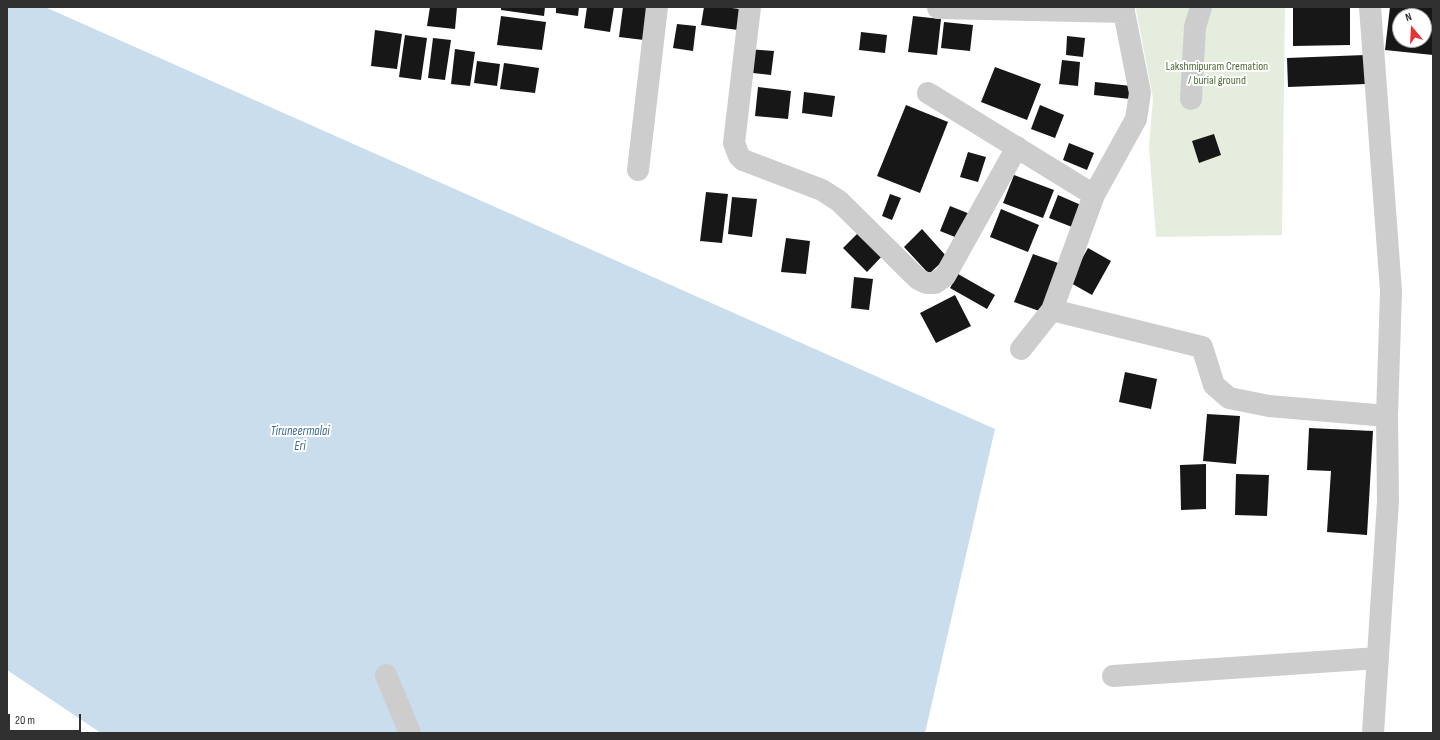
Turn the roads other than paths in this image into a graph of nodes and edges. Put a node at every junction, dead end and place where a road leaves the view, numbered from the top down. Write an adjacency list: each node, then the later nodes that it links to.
1 (657, 7): 10 (street)
2 (750, 7): 9 (street)
3 (1201, 7): 8 (street)
4 (1370, 7): 14 (street)
5 (938, 8): 6 (street)
6 (1124, 10): 11 (street)
7 (928, 93): 9 (street)
8 (1191, 99)
9 (1017, 147): 11 (street)
10 (638, 170)
11 (1094, 194): 12 (street)
12 (1052, 310): 13 (street); 14 (street)
13 (1021, 349)
14 (1387, 416): 15 (street)
15 (1378, 658): 17 (street); 19 (street)
16 (386, 675): 18 (street)
17 (1113, 676)
18 (410, 733)
19 (1373, 733)

